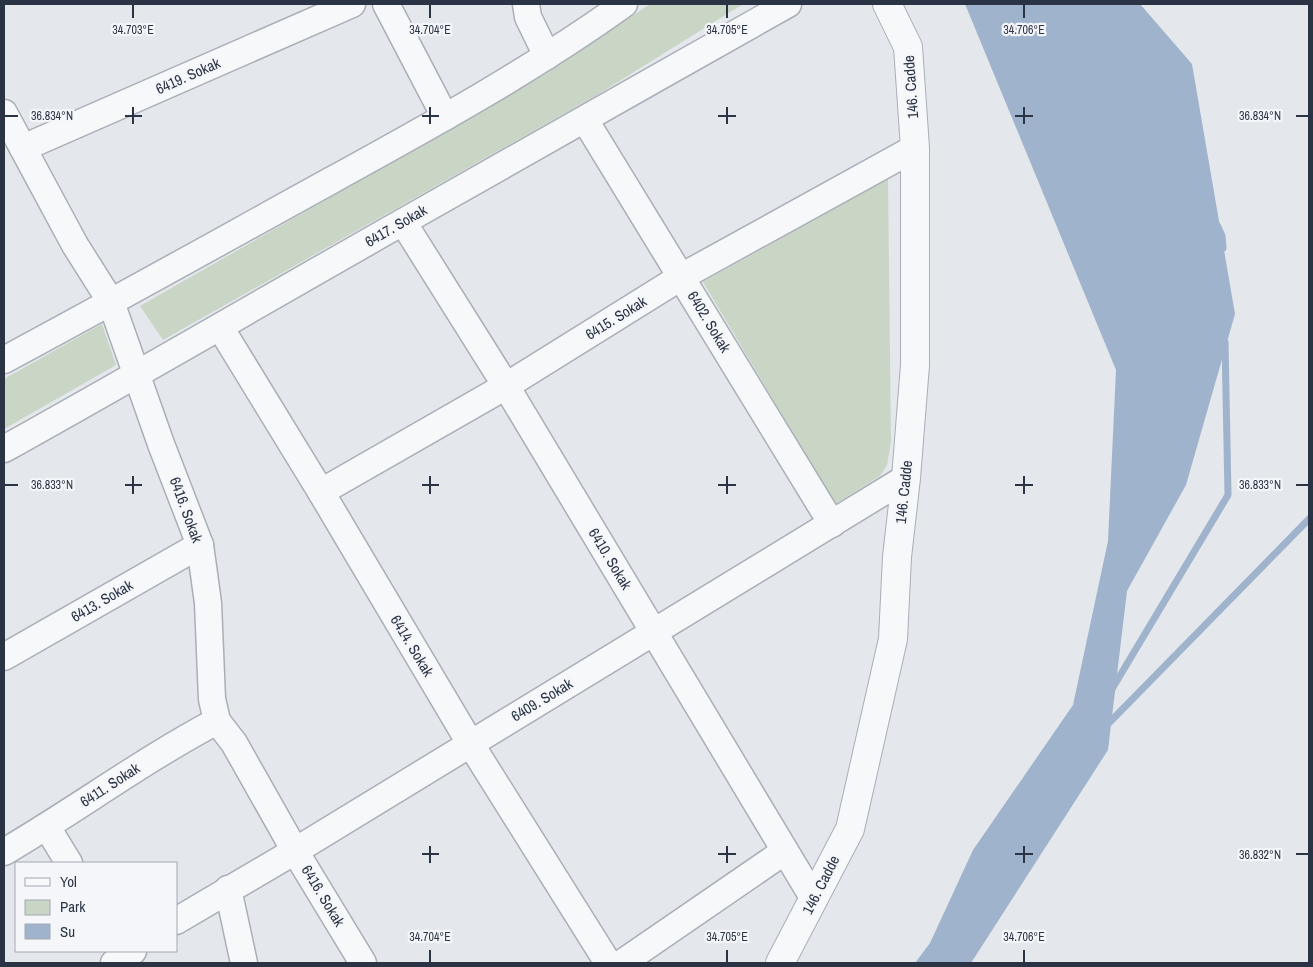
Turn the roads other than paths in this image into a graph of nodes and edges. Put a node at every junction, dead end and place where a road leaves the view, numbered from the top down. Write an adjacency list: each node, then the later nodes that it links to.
1 (352, 4): 11 (street, 6419. Sokak)
2 (386, 4): 9 (street)
3 (526, 4): 7 (street)
4 (624, 4): 7 (street)
5 (788, 4): 10 (street, 6417. Sokak)
6 (887, 4): 12 (street, 146. Cadde)
7 (547, 56): 9 (street)
8 (4, 113): 11 (street, 6416. Sokak)
9 (445, 117): 15 (street)
10 (585, 120): 13 (street, 6417. Sokak); 14 (street, 6402. Sokak)
11 (23, 148): 15 (street, 6416. Sokak)
12 (914, 148): 14 (street, 6415. Sokak); 21 (street, 146. Cadde)
13 (403, 222): 16 (street, 6417. Sokak); 19 (street, 6410. Sokak)
14 (682, 277): 19 (street, 6415. Sokak); 23 (street, 6402. Sokak)
15 (111, 302): 17 (street); 18 (street, 6416. Sokak)
16 (220, 327): 18 (street, 6417. Sokak); 22 (street, 6414. Sokak)
17 (4, 360)
18 (136, 376): 20 (street, 6417. Sokak); 24 (street, 6416. Sokak)
19 (506, 386): 22 (street, 6415. Sokak); 25 (street, 6410. Sokak)
20 (4, 449)
21 (906, 478): 23 (street, 6409. Sokak); 35 (street, 146. Cadde)
22 (321, 492): 28 (street, 6414. Sokak)
23 (832, 524): 25 (street, 6409. Sokak)
24 (200, 545): 26 (street, 6413. Sokak); 27 (street, 6416. Sokak)
25 (655, 632): 28 (street, 6409. Sokak); 31 (street, 6410. Sokak)
26 (4, 657)
27 (217, 721): 29 (street, 6411. Sokak); 30 (street, 6416. Sokak)
28 (470, 744): 30 (street, 6409. Sokak); 39 (street, 6414. Sokak)
29 (47, 827): 32 (street, 6411. Sokak); 33 (street)
30 (295, 851): 34 (street, 6409. Sokak); 38 (street, 6416. Sokak)
31 (785, 851): 35 (street, 6410. Sokak); 40 (street)
32 (4, 852)
33 (68, 862)
34 (228, 889): 36 (street, 6409. Sokak); 37 (street)
35 (814, 899): 41 (street, 146. Cadde)
36 (178, 920)
37 (244, 963)
38 (363, 963)
39 (608, 963)
40 (622, 963)
41 (780, 963)

